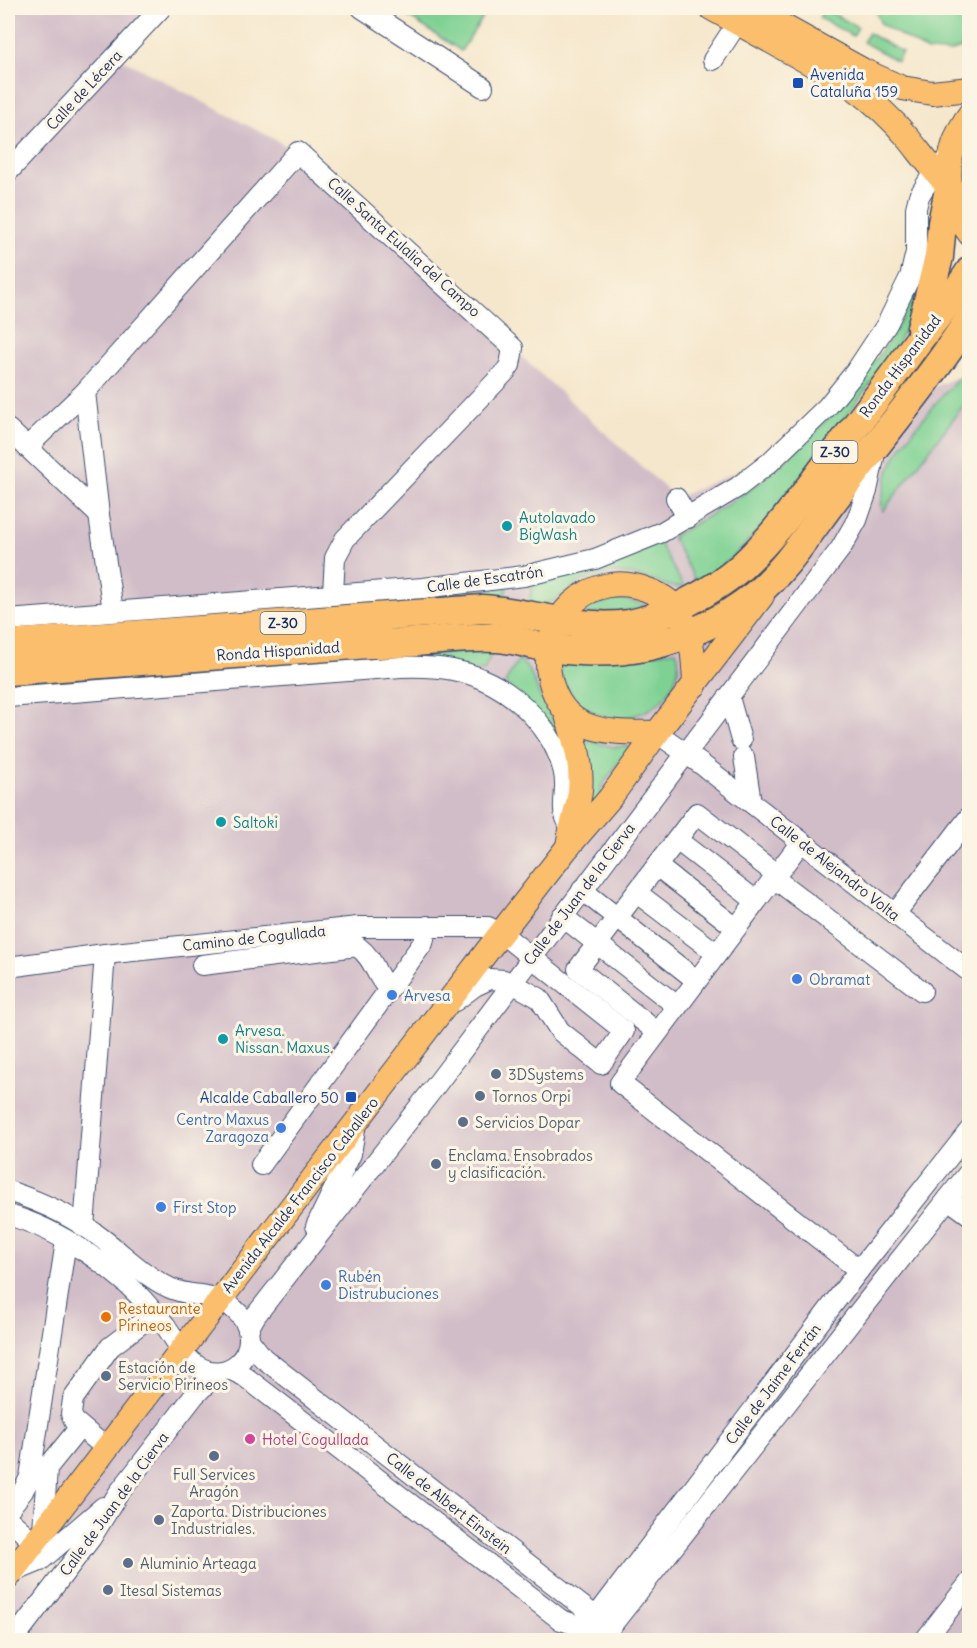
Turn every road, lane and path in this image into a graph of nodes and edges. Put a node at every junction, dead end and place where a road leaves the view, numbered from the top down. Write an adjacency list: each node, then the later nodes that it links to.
1 (161, 8): 9 (street, Calle de Lécera)
2 (362, 8): 6 (street)
3 (711, 8): 4 (main road)
4 (744, 15): 5 (street); 7 (main road); 10 (main road)
5 (713, 60)
6 (483, 87)
7 (969, 89)
8 (969, 114): 10 (main road)
9 (8, 172)
10 (946, 176): 11 (main road); 15 (highway); 23 (street, Calle de Escatrón)
11 (969, 234)
12 (969, 272): 15 (highway, Ronda Hispanidad / Z-30)
13 (969, 318): 16 (highway, Ronda Hispanidad / Z-30)
14 (969, 341): 16 (highway)
15 (917, 344): 26 (highway, Ronda Hispanidad / Z-30)
16 (942, 362): 19 (highway, Ronda Hispanidad / Z-30)
17 (85, 392): 20 (street, Calle Santa Eulalia del Campo); 22 (street); 25 (street, Calle Santa Eulalia del Campo)
18 (8, 429): 20 (street)
19 (878, 442): 24 (highway, Ronda Hispanidad / Z-30); 41 (street, Calle de Juan de la Cierva)
20 (27, 447): 22 (street)
21 (676, 498): 23 (street)
22 (99, 515): 28 (street)
23 (688, 518): 25 (street, Calle de Escatrón)
24 (787, 562): 31 (highway, Ronda Hispanidad / Z-30); 37 (main road, Ronda Hispanidad)
25 (333, 594): 27 (street, Calle de Escatrón)
26 (676, 607): 31 (main road); 32 (highway, Ronda Hispanidad / Z-30); 32 (main road)
27 (148, 610): 28 (street, Calle de Escatrón); 29 (street, Ronda Hispanidad)
28 (113, 611): 30 (street, Calle de Escatrón)
29 (393, 615): 32 (highway, Ronda Hispanidad / Z-30); 33 (highway, Ronda Hispanidad / Z-30)
30 (13, 621)
31 (688, 633): 32 (highway, Ronda Hispanidad / Z-30); 37 (main road)
32 (553, 635): 34 (highway, Ronda Hispanidad / Z-30); 42 (main road)
33 (8, 644)
34 (398, 645): 35 (highway, Ronda Hispanidad / Z-30); 36 (street)
35 (8, 671)
36 (295, 674): 39 (street); 47 (street)
37 (695, 685): 43 (main road, Ronda Hispanidad)
38 (8, 687): 39 (street)
39 (57, 694): 40 (street)
40 (8, 697)
41 (729, 697): 44 (street, Calle de Juan de la Cierva); 45 (street)
42 (566, 712): 43 (main road); 47 (main road, Avenida Alcalde Francisco Caballero)
43 (657, 733): 44 (street, Calle de Alejandro Volta); 47 (main road, Avenida Alcalde Francisco Caballero)
44 (694, 759): 45 (street, Calle de Alejandro Volta); 52 (street, Calle de Juan de la Cierva)
45 (751, 802): 49 (street, Calle de Alejandro Volta)
46 (969, 816): 55 (street)
47 (569, 837): 60 (main road, Avenida Alcalde Francisco Caballero)
48 (677, 840): 50 (street); 51 (street); 54 (street)
49 (801, 842): 51 (street); 55 (street, Calle de Alejandro Volta)
50 (657, 866): 53 (street); 59 (street)
51 (775, 876): 54 (street); 71 (street)
52 (582, 890): 56 (street, Calle de Juan de la Cierva); 57 (street)
53 (637, 893): 57 (street); 62 (street)
54 (756, 901): 59 (street)
55 (895, 914): 67 (street, Calle de Alejandro Volta)
56 (562, 916): 61 (street); 64 (street, Calle de Juan de la Cierva)
57 (618, 918): 61 (street); 68 (street)
58 (427, 927): 60 (street, Camino de Cogullada); 63 (street, Camino de Cogullada); 70 (street)
59 (736, 928): 62 (street)
60 (501, 933): 64 (street); 73 (main road, Avenida Alcalde Francisco Caballero)
61 (598, 945): 72 (street); 74 (street)
62 (717, 953): 68 (street)
63 (105, 954): 66 (street, Camino de Cogullada); 83 (street)
64 (531, 957): 69 (street, Calle de Juan de la Cierva); 69 (street)
65 (202, 965): 70 (street)
66 (8, 968)
67 (969, 972)
68 (696, 980): 72 (street)
69 (512, 983): 73 (street); 85 (street, Calle de Juan de la Cierva)
70 (389, 989): 77 (street)
71 (921, 991)
72 (677, 1006): 74 (street)
73 (441, 1013): 75 (main road, Avenida Alcalde Francisco Caballero)
74 (657, 1032): 86 (street)
75 (356, 1122): 85 (street); 87 (main road, Avenida Alcalde Francisco Caballero)
76 (969, 1130): 86 (street, Calle de Jaime Ferrán)
77 (261, 1165)
78 (969, 1171): 80 (street, Calle de Jaime Ferrán)
79 (8, 1191): 83 (street)
80 (948, 1199): 82 (street); 101 (street, Calle de Jaime Ferrán)
81 (8, 1215): 84 (street)
82 (969, 1215)
83 (84, 1227): 87 (street)
84 (66, 1241): 88 (street); 95 (street)
85 (297, 1263): 89 (street, Calle de Juan de la Cierva)
86 (859, 1270): 101 (street, Calle de Jaime Ferrán)
87 (219, 1300): 89 (street, Calle de Albert Einstein); 90 (main road, Avenida Alcalde Francisco Caballero)
88 (154, 1313): 90 (street); 92 (street)
89 (249, 1334): 91 (street, Calle de Juan de la Cierva); 101 (street, Calle de Albert Einstein)
90 (182, 1352): 91 (street, Calle de Albert Einstein); 93 (main road, Avenida Alcalde Francisco Caballero)
91 (224, 1370): 94 (street, Calle de Juan de la Cierva); 100 (street, Calle de Albert Einstein)
92 (80, 1427): 93 (street); 97 (street)
93 (106, 1448): 97 (main road, Avenida Alcalde Francisco Caballero)
94 (118, 1494): 98 (street); 102 (street, Calle de Juan de la Cierva)
95 (8, 1510)
96 (8, 1519): 97 (street)
97 (39, 1537): 98 (main road, Avenida Alcalde Francisco Caballero)
98 (9, 1575)
99 (969, 1582): 104 (street)
100 (561, 1620): 101 (street, Calle de Albert Einstein); 103 (street)
101 (595, 1631)
102 (13, 1641)
103 (565, 1641)
104 (925, 1641)

